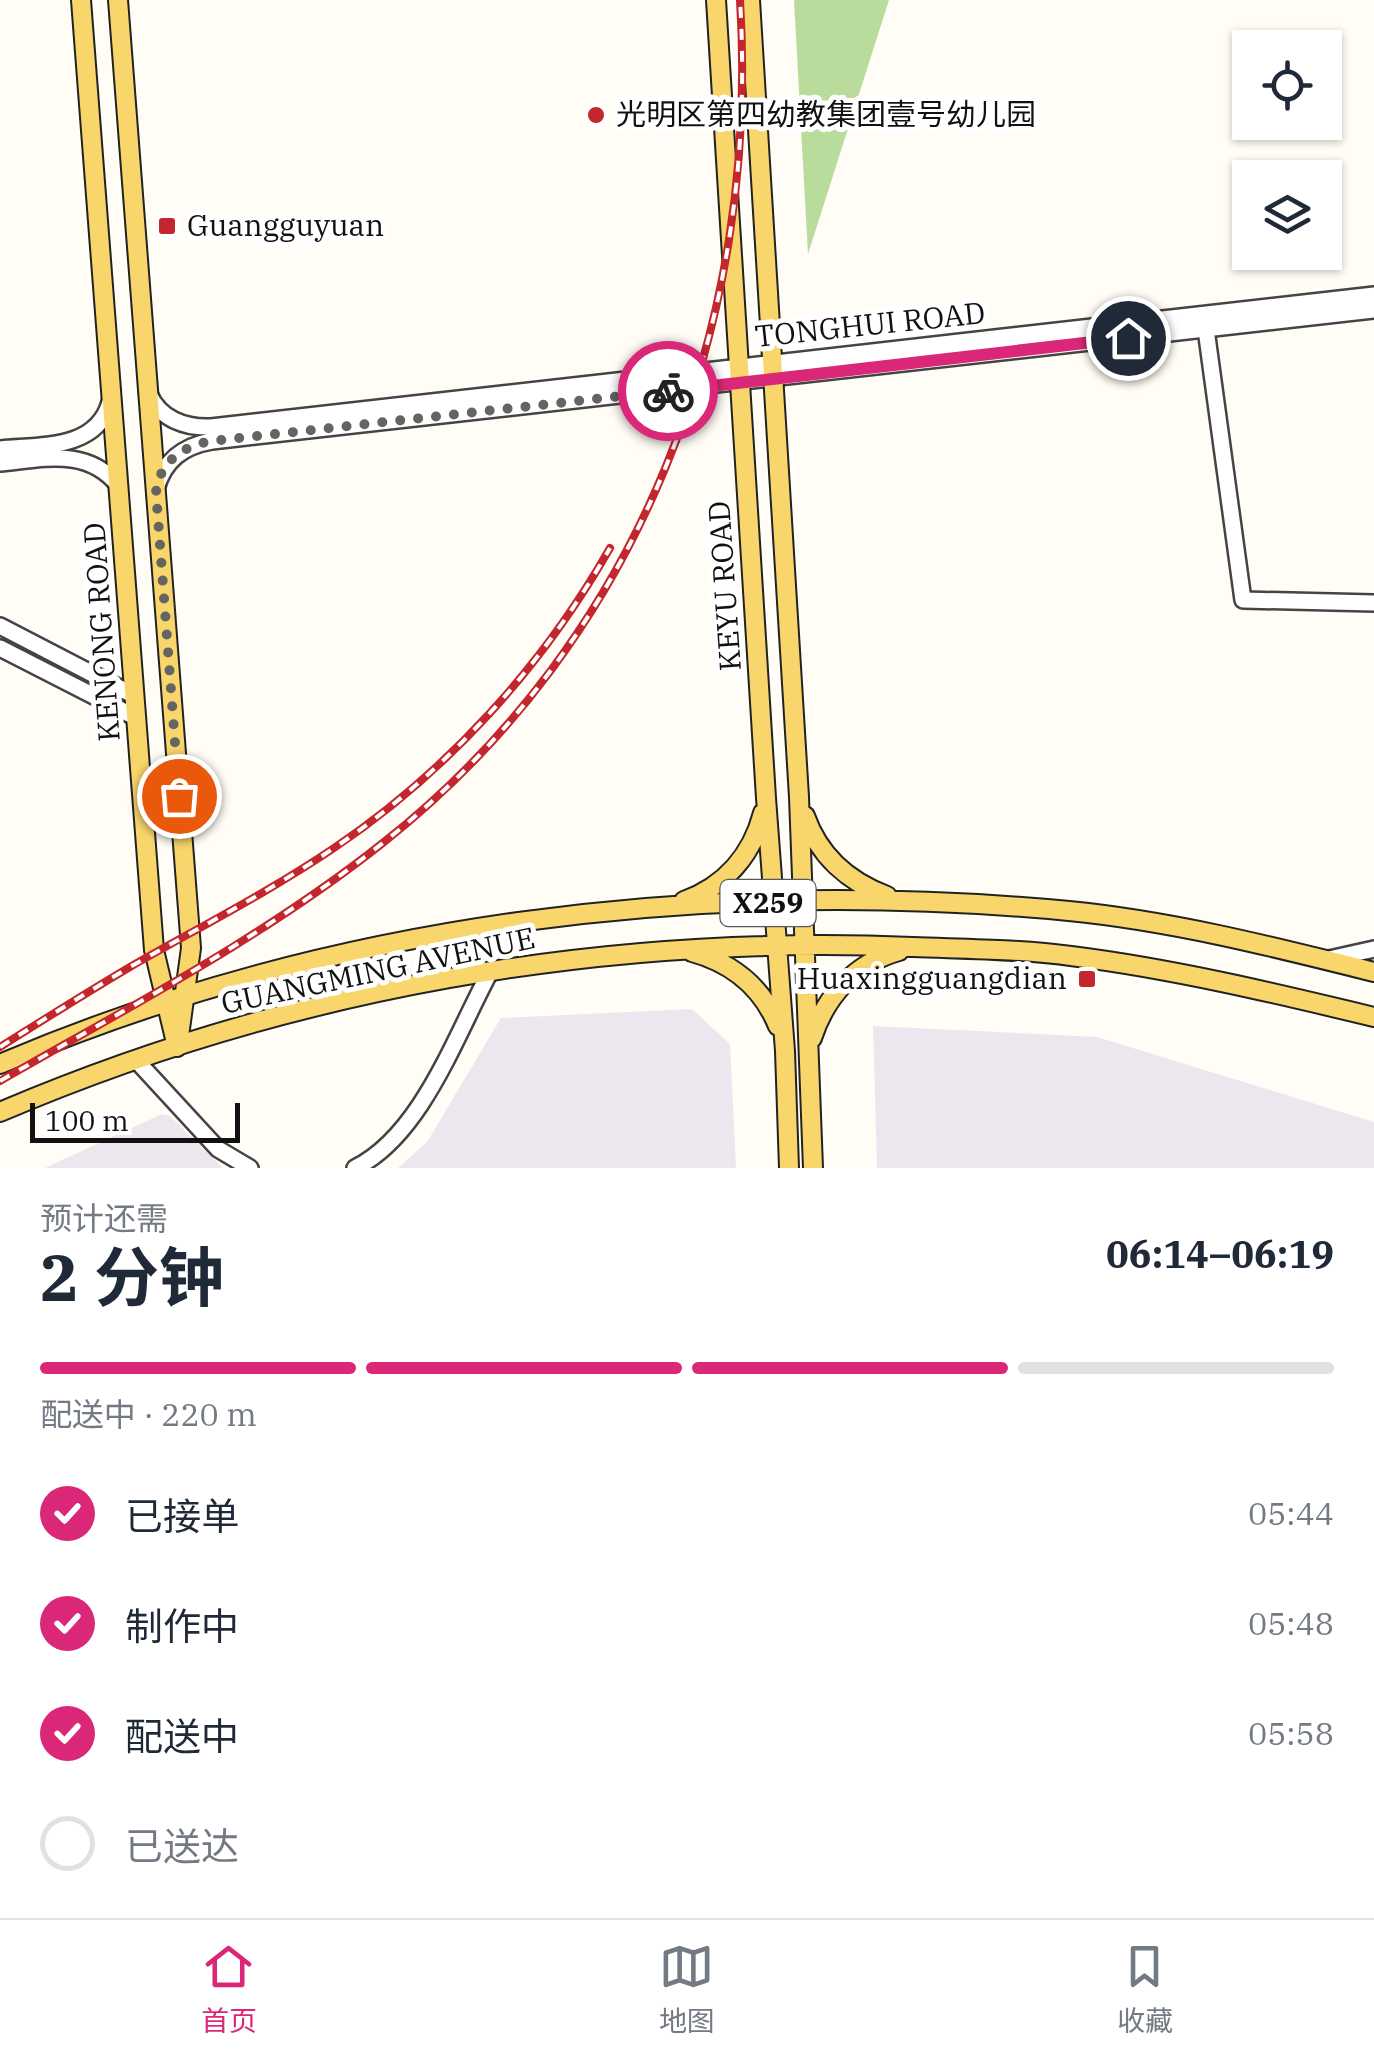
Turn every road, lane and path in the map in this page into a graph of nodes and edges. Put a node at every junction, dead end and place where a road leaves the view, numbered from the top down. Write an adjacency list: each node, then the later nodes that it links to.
1 (81, 0): 11 (main road, KENONG ROAD)
2 (118, 0): 10 (main road, KENONG ROAD)
3 (716, 0): 9 (main road, KEYU ROAD)
4 (750, 0): 8 (main road, KEYU ROAD)
5 (1374, 294): 7 (street, TONGHUI ROAD)
6 (1374, 310): 7 (street, TONGHUI ROAD)
7 (1204, 322): 8 (street, TONGHUI ROAD); 16 (street)
8 (773, 371): 9 (street, TONGHUI ROAD); 21 (main road, KEYU ROAD)
9 (740, 375): 10 (street, TONGHUI ROAD); 15 (street, TONGHUI ROAD); 22 (main road, KEYU ROAD)
10 (148, 392): 15 (main road, KENONG ROAD)
11 (112, 393): 12 (street); 14 (main road, KENONG ROAD)
12 (0, 449)
13 (0, 463): 14 (street)
14 (118, 485): 19 (main road, KENONG ROAD)
15 (156, 492): 35 (main road, KENONG ROAD)
16 (1374, 603)
17 (0, 626): 19 (street)
18 (0, 648): 20 (street)
19 (135, 696): 20 (main road, KENONG ROAD)
20 (136, 718): 35 (main road, KENONG ROAD)
21 (799, 797): 23 (main road, KEYU ROAD); 24 (main road)
22 (766, 798): 25 (main road, KEYU ROAD); 26 (main road)
23 (803, 902): 24 (main road, GUANGMING AVENUE / X259); 25 (main road, GUANGMING AVENUE / X259); 28 (main road, KEYU ROAD)
24 (919, 902): 32 (main road, GUANGMING AVENUE / X259)
25 (774, 903): 26 (main road, GUANGMING AVENUE / X259); 27 (main road, KEYU ROAD)
26 (661, 906): 35 (main road, GUANGMING AVENUE / X259)
27 (777, 944): 28 (main road, GUANGMING AVENUE / X259); 31 (main road, GUANGMING AVENUE / X259); 38 (main road, KEYU ROAD)
28 (805, 944): 29 (main road, GUANGMING AVENUE / X259); 39 (main road, KEYU ROAD)
29 (920, 947): 36 (main road, GUANGMING AVENUE / X259); 39 (main road)
30 (1374, 949): 32 (street)
31 (664, 950): 33 (main road, GUANGMING AVENUE / X259); 38 (main road)
32 (1315, 958): 34 (main road, GUANGMING AVENUE / X259)
33 (491, 970): 37 (main road, GUANGMING AVENUE / X259); 44 (street)
34 (1374, 972)
35 (176, 1000): 37 (main road, KENONG ROAD); 41 (main road, GUANGMING AVENUE / X259)
36 (1374, 1017)
37 (178, 1047): 40 (main road, GUANGMING AVENUE / X259)
38 (785, 1051): 45 (main road, KEYU ROAD)
39 (809, 1054): 46 (main road, KEYU ROAD)
40 (136, 1060): 42 (main road, GUANGMING AVENUE / X259); 43 (street)
41 (0, 1064)
42 (0, 1112)
43 (250, 1168)
44 (356, 1168)
45 (788, 1168)
46 (813, 1168)

